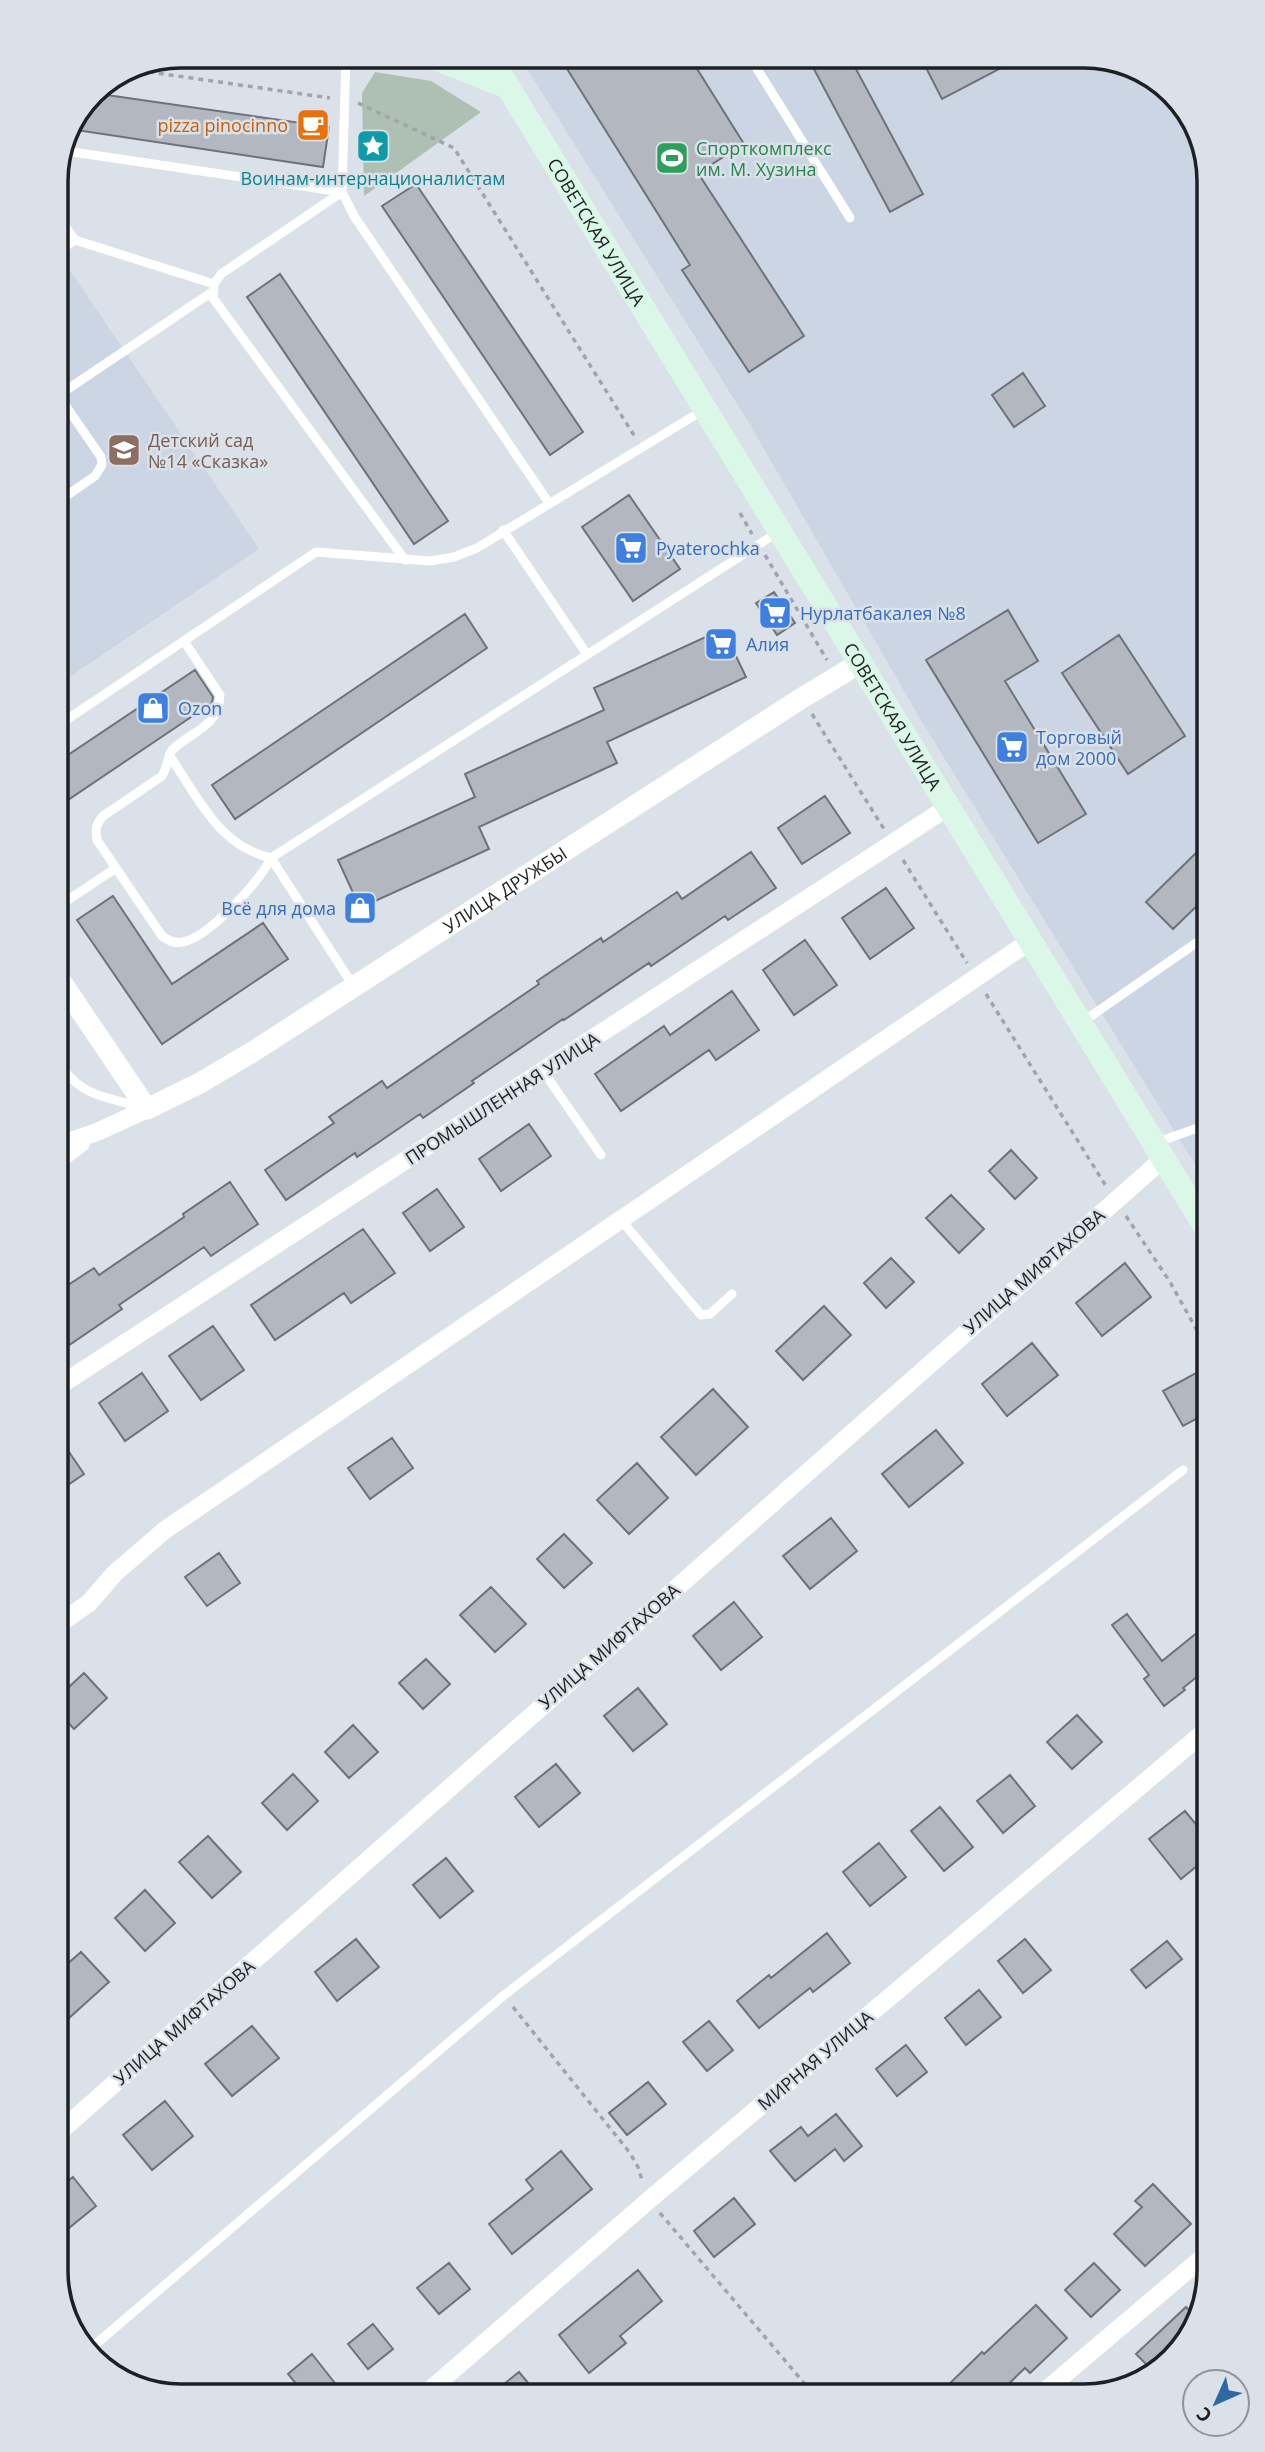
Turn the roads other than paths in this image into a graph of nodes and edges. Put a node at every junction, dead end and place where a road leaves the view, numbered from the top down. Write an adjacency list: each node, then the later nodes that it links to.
1 (345, 68): 7 (lane)
2 (460, 68): 5 (main road)
3 (496, 68): 5 (main road, СОВЕТСКАЯ УЛИЦА)
4 (756, 68): 8 (lane)
5 (508, 87): 15 (main road, СОВЕТСКАЯ УЛИЦА)
6 (72, 152): 7 (lane)
7 (342, 192): 12 (lane); 17 (lane)
8 (850, 218)
9 (68, 230): 10 (lane)
10 (75, 240): 11 (lane); 12 (lane)
11 (68, 245)
12 (213, 288): 13 (lane); 20 (lane)
13 (68, 386)
14 (68, 409): 16 (lane)
15 (705, 409): 17 (lane); 19 (main road, СОВЕТСКАЯ УЛИЦА)
16 (68, 495)
17 (549, 503): 18 (lane)
18 (503, 530): 20 (lane); 22 (lane)
19 (779, 531): 22 (lane); 23 (main road, СОВЕТСКАЯ УЛИЦА)
20 (405, 560): 21 (lane)
21 (184, 641): 24 (lane); 25 (lane)
22 (586, 653): 27 (lane)
23 (860, 663): 26 (main road, СОВЕТСКАЯ УЛИЦА); 32 (street, УЛИЦА ДРУЖБЫ)
24 (68, 719)
25 (169, 755): 27 (lane); 28 (lane)
26 (948, 807): 30 (main road, СОВЕТСКАЯ УЛИЦА); 35 (street, ПРОМЫШЛЕННАЯ УЛИЦА)
27 (271, 858): 28 (lane); 32 (lane)
28 (116, 868): 29 (lane)
29 (68, 900)
30 (1030, 941): 34 (main road, СОВЕТСКАЯ УЛИЦА); 45 (street)
31 (1197, 942): 34 (lane)
32 (354, 987): 37 (street, УЛИЦА ДРУЖБЫ)
33 (68, 992): 37 (street)
34 (1081, 1024): 41 (main road, СОВЕТСКАЯ УЛИЦА)
35 (543, 1072): 43 (lane); 47 (street, ПРОМЫШЛЕННАЯ УЛИЦА)
36 (68, 1078): 37 (lane)
37 (147, 1109): 39 (street, УЛИЦА ДРУЖБЫ)
38 (1197, 1130): 41 (lane)
39 (97, 1132): 40 (street, УЛИЦА ДРУЖБЫ); 42 (street, УЛИЦА ДРУЖБЫ)
40 (68, 1142)
41 (1159, 1151): 44 (main road, СОВЕТСКАЯ УЛИЦА); 51 (street, УЛИЦА МИФТАХОВА)
42 (68, 1153)
43 (601, 1155)
44 (1197, 1214)
45 (621, 1220): 46 (lane); 49 (street)
46 (732, 1294)
47 (68, 1380)
48 (1183, 1470): 53 (lane)
49 (68, 1618)
50 (1197, 1738): 54 (street, МИРНАЯ УЛИЦА)
51 (68, 2124)
52 (1197, 2262): 55 (street)
53 (95, 2344)
54 (437, 2384)
55 (1053, 2384)

